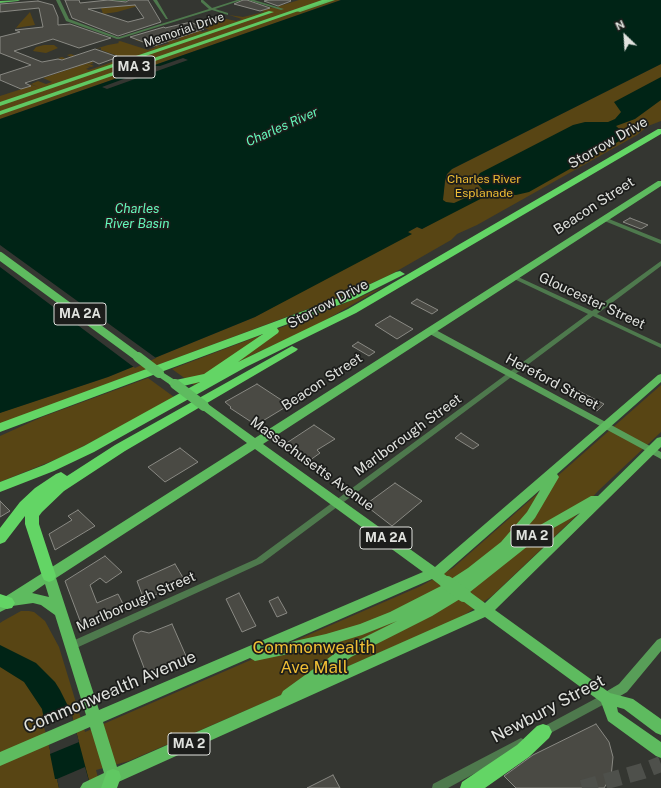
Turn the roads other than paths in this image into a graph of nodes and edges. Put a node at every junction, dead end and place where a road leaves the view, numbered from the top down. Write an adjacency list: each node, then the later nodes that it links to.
1 (6, 0): 11 (main road)
2 (18, 0): 11 (main road)
3 (58, 0): 21 (street)
4 (126, 0): 12 (street)
5 (155, 0): 20 (street)
6 (240, 0): 16 (street)
7 (250, 0): 15 (street)
8 (308, 0): 14 (highway)
9 (327, 0): 17 (highway, Memorial Drive / MA 3)
10 (333, 0): 17 (main road, Memorial Drive)
11 (0, 1)
12 (111, 1)
13 (202, 1): 16 (street)
14 (294, 4)
15 (285, 8): 19 (highway); 22 (highway, Memorial Drive / MA 3)
16 (211, 9): 18 (street); 21 (street)
17 (298, 11): 19 (highway, Memorial Drive / MA 3)
18 (227, 14)
19 (289, 14): 23 (highway, Memorial Drive / MA 3)
20 (167, 18)
21 (118, 38)
22 (155, 51): 23 (highway); 24 (highway, Memorial Drive / MA 3)
23 (169, 55): 25 (highway, Memorial Drive / MA 3)
24 (0, 104)
25 (0, 114)
26 (661, 124): 36 (highway, Storrow Drive)
27 (661, 131): 34 (highway, Storrow Drive)
28 (661, 182): 29 (main road, Beacon Street)
29 (604, 219): 30 (street); 33 (main road, Beacon Street)
30 (661, 242)
31 (0, 256): 41 (main road, Massachusetts Avenue / MA 2A, bridge)
32 (661, 263): 35 (street, Marlborough Street)
33 (514, 277): 35 (street, Gloucester Street); 37 (main road, Beacon Street)
34 (366, 303): 48 (highway); 52 (highway, Storrow Drive)
35 (592, 313): 38 (street, Gloucester Street); 39 (street, Marlborough Street)
36 (297, 317): 41 (highway); 42 (highway, Storrow Drive)
37 (431, 331): 39 (main road, Hereford Street); 47 (main road, Beacon Street)
38 (661, 346)
39 (511, 375): 43 (main road, Hereford Street); 54 (street, Marlborough Street)
40 (661, 377): 43 (main road, Commonwealth Avenue / MA 2)
41 (175, 384): 47 (main road, Massachusetts Avenue / MA 2A, bridge)
42 (34, 415): 44 (highway, Storrow Drive); 45 (highway)
43 (606, 426): 49 (main road, Hereford Street); 51 (main road, Commonwealth Avenue / MA 2)
44 (0, 428)
45 (0, 432)
46 (661, 441): 49 (main road, MA 2)
47 (256, 443): 54 (main road, Massachusetts Avenue / MA 2A); 57 (main road, Beacon Street)
48 (120, 448): 55 (highway); 57 (highway)
49 (651, 450): 50 (main road, Hereford Street); 53 (main road, MA 2)
50 (661, 456)
51 (562, 465): 56 (main road, Commonwealth Avenue); 63 (main road, Commonwealth Avenue / MA 2)
52 (0, 487)
53 (611, 488): 60 (main road); 65 (main road, MA 2)
54 (338, 502): 56 (main road, Massachusetts Avenue / MA 2A); 62 (street, Marlborough Street)
55 (0, 538)
56 (435, 574): 60 (main road, Massachusetts Avenue / MA 2A, bridge); 63 (main road, Commonwealth Avenue)
57 (50, 576): 58 (main road, Beacon Street); 59 (main road)
58 (2, 603): 59 (main road)
59 (60, 611): 62 (main road)
60 (485, 611): 64 (main road, Massachusetts Avenue); 65 (main road)
61 (661, 643): 64 (main road, Newbury Street)
62 (70, 646): 66 (main road)
63 (212, 669): 66 (main road, Commonwealth Avenue / MA 2)
64 (606, 698): 67 (main road, Massachusetts Avenue); 68 (street, Newbury Street); 69 (main road)
65 (264, 710): 71 (main road, MA 2)
66 (94, 718): 70 (main road, Commonwealth Avenue / MA 2); 71 (main road)
67 (661, 728)
68 (543, 732): 73 (street, Newbury Street); 74 (highway)
69 (661, 751)
70 (0, 759)
71 (112, 784): 72 (main road, MA 2)
72 (89, 787)
73 (437, 788)
74 (469, 788)

